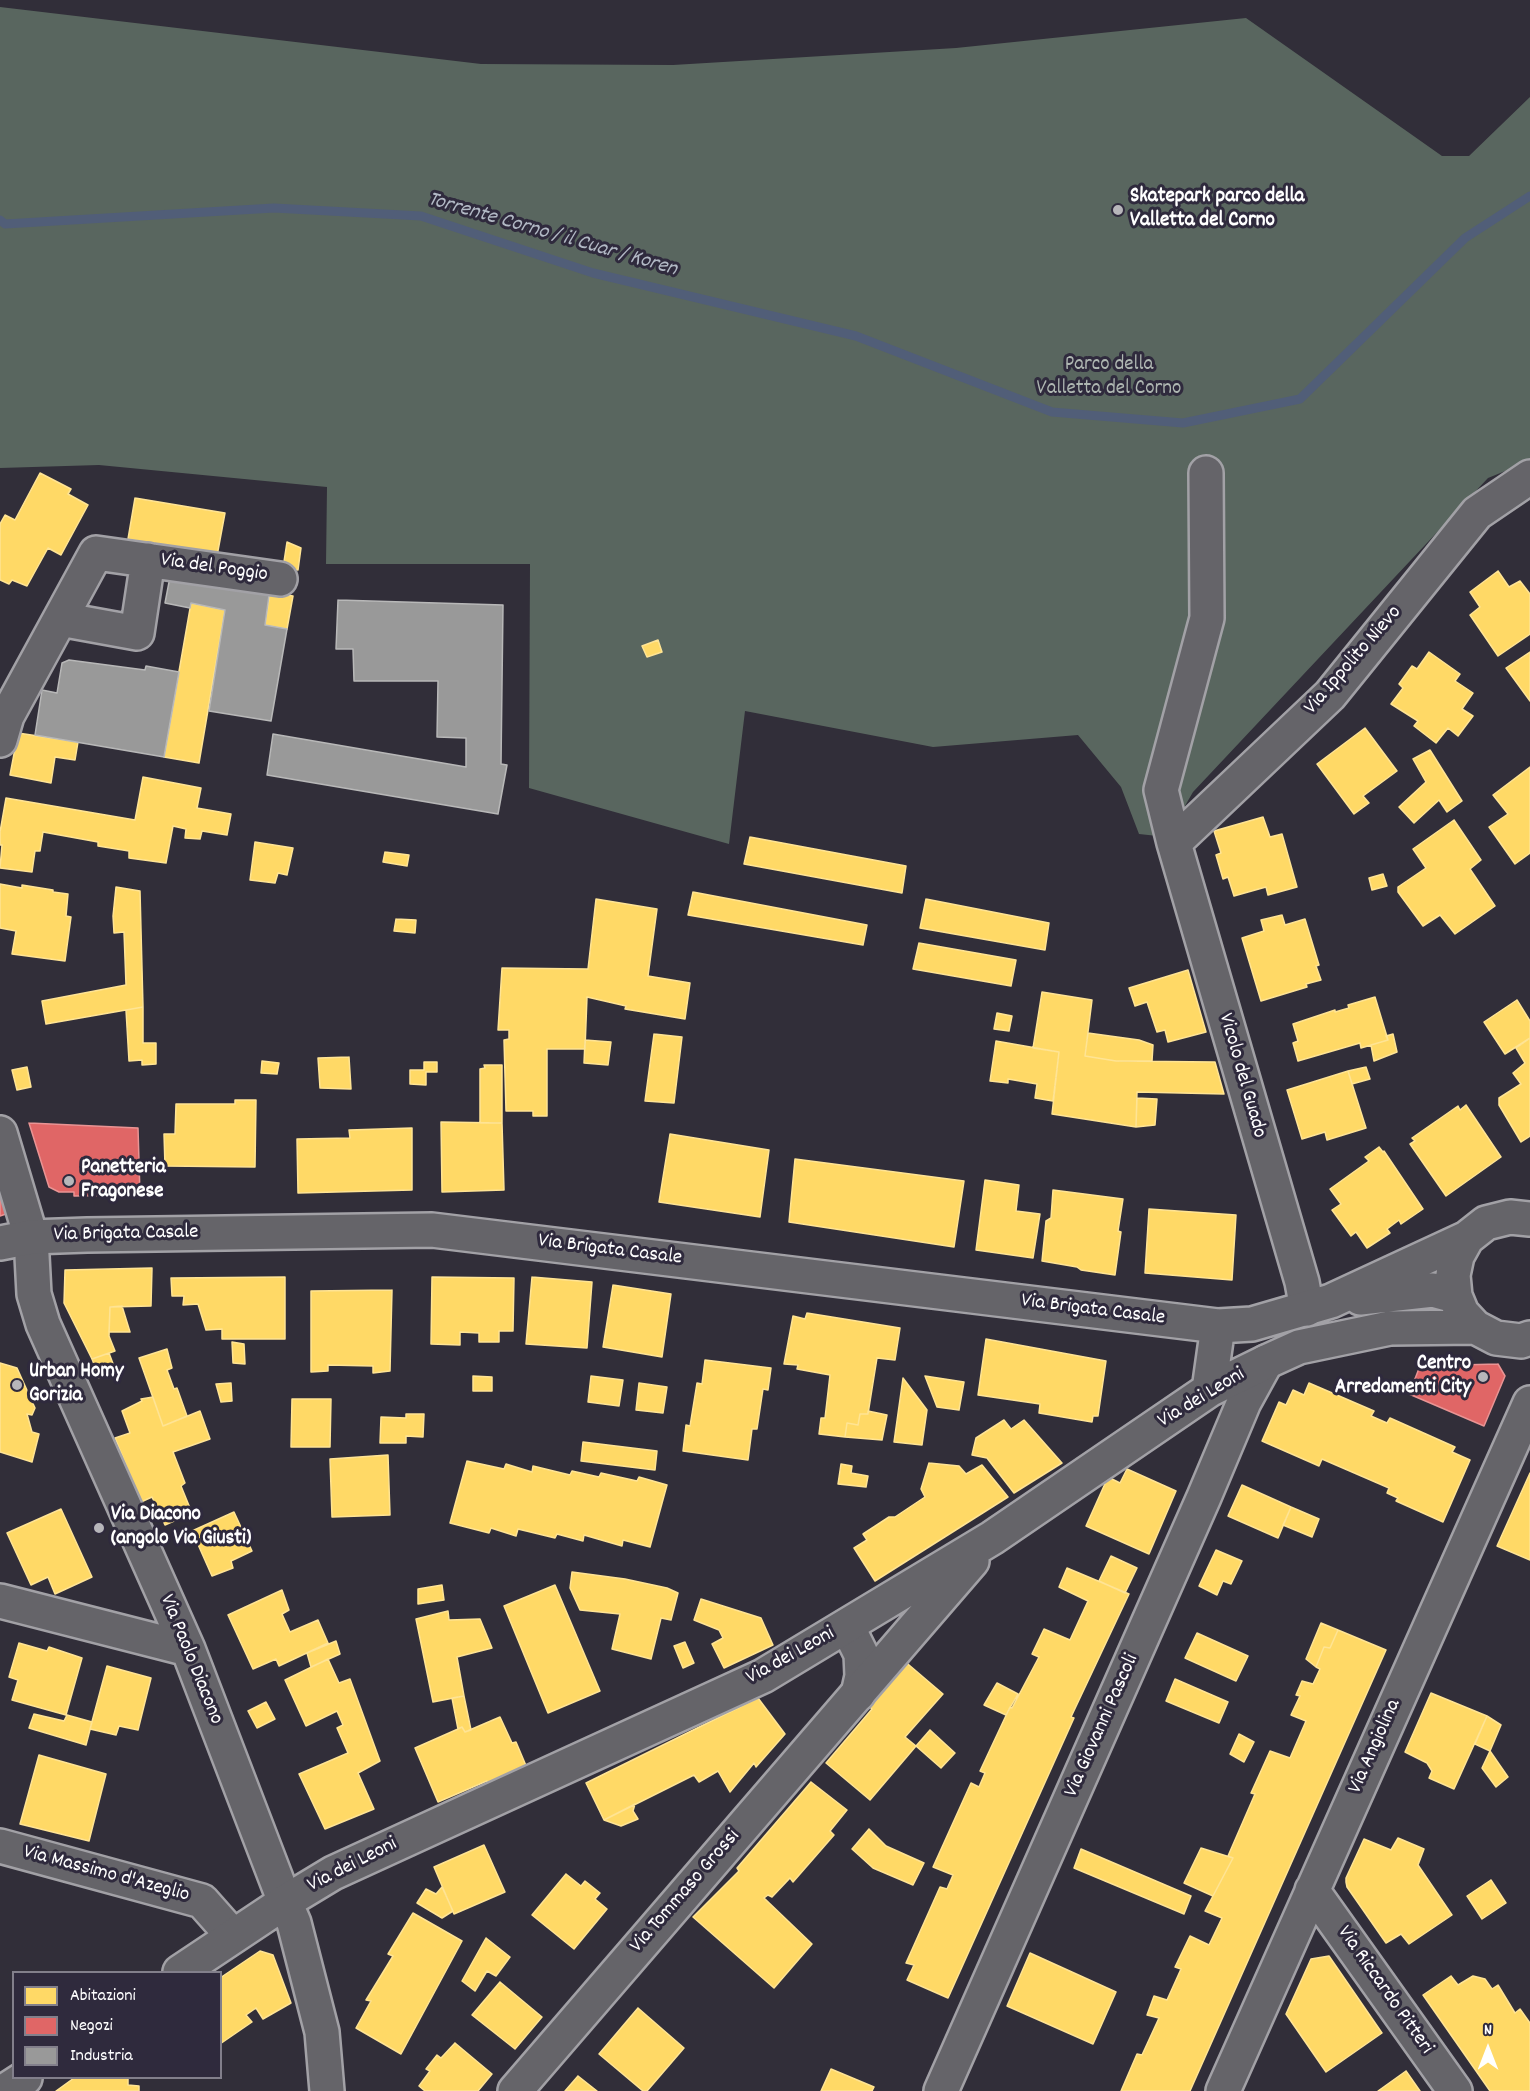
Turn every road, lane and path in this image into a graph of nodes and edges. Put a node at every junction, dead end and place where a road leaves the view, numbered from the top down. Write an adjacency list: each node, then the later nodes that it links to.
1 (1206, 473): 7 (street, Vicolo del Guado)
2 (1530, 477): 7 (street, Via Ippolito Nievo)
3 (148, 560): 4 (street, Via del Poggio); 5 (street, Via del Poggio); 5 (street, Via del Poggio)
4 (280, 579)
5 (60, 619): 6 (street, Via del Poggio)
6 (0, 740)
7 (1174, 843): 13 (street, Vicolo del Guado)
8 (0, 1132): 11 (street)
9 (1530, 1219): 10 (street, Via Brigata Casale)
10 (1467, 1238): 12 (street); 13 (street, Via Brigata Casale)
11 (15, 1240): 14 (street, Via Brigata Casale); 24 (street, Via Paolo Diacono)
12 (1455, 1296): 13 (street, Via Brigata Casale); 15 (street); 16 (street, Via dei Leoni)
13 (1319, 1305): 14 (street, Via Brigata Casale)
14 (1218, 1326): 19 (street)
15 (1475, 1327): 16 (street, Via dei Leoni); 17 (street)
16 (1390, 1328): 18 (street, Via dei Leoni)
17 (1527, 1343)
18 (1266, 1362): 19 (street, Via dei Leoni); 35 (street, Via Giovanni Pascoli)
19 (1209, 1390): 21 (street, Via dei Leoni)
20 (1530, 1403): 27 (street, Via Angiolina)
21 (992, 1538): 23 (street, Via dei Leoni); 25 (street, Via Tommaso Grossi)
22 (0, 1601): 24 (street)
23 (847, 1626): 25 (street); 28 (street, Via dei Leoni)
24 (188, 1649): 28 (street, Via Paolo Diacono)
25 (858, 1694): 34 (street, Via Tommaso Grossi)
26 (0, 1846): 29 (street, Via Massimo d'Azeglio)
27 (1312, 1890): 36 (street, Via Angiolina); 37 (street, Via Riccardo Pitteri)
28 (285, 1902): 29 (street, Via dei Leoni); 33 (street, Via Paolo Diacono)
29 (233, 1936): 30 (street, Via dei Leoni)
30 (181, 1971)
31 (23, 2079): 32 (street)
32 (5, 2091)
33 (327, 2091)
34 (515, 2091)
35 (941, 2091)
36 (1223, 2091)
37 (1455, 2091)

